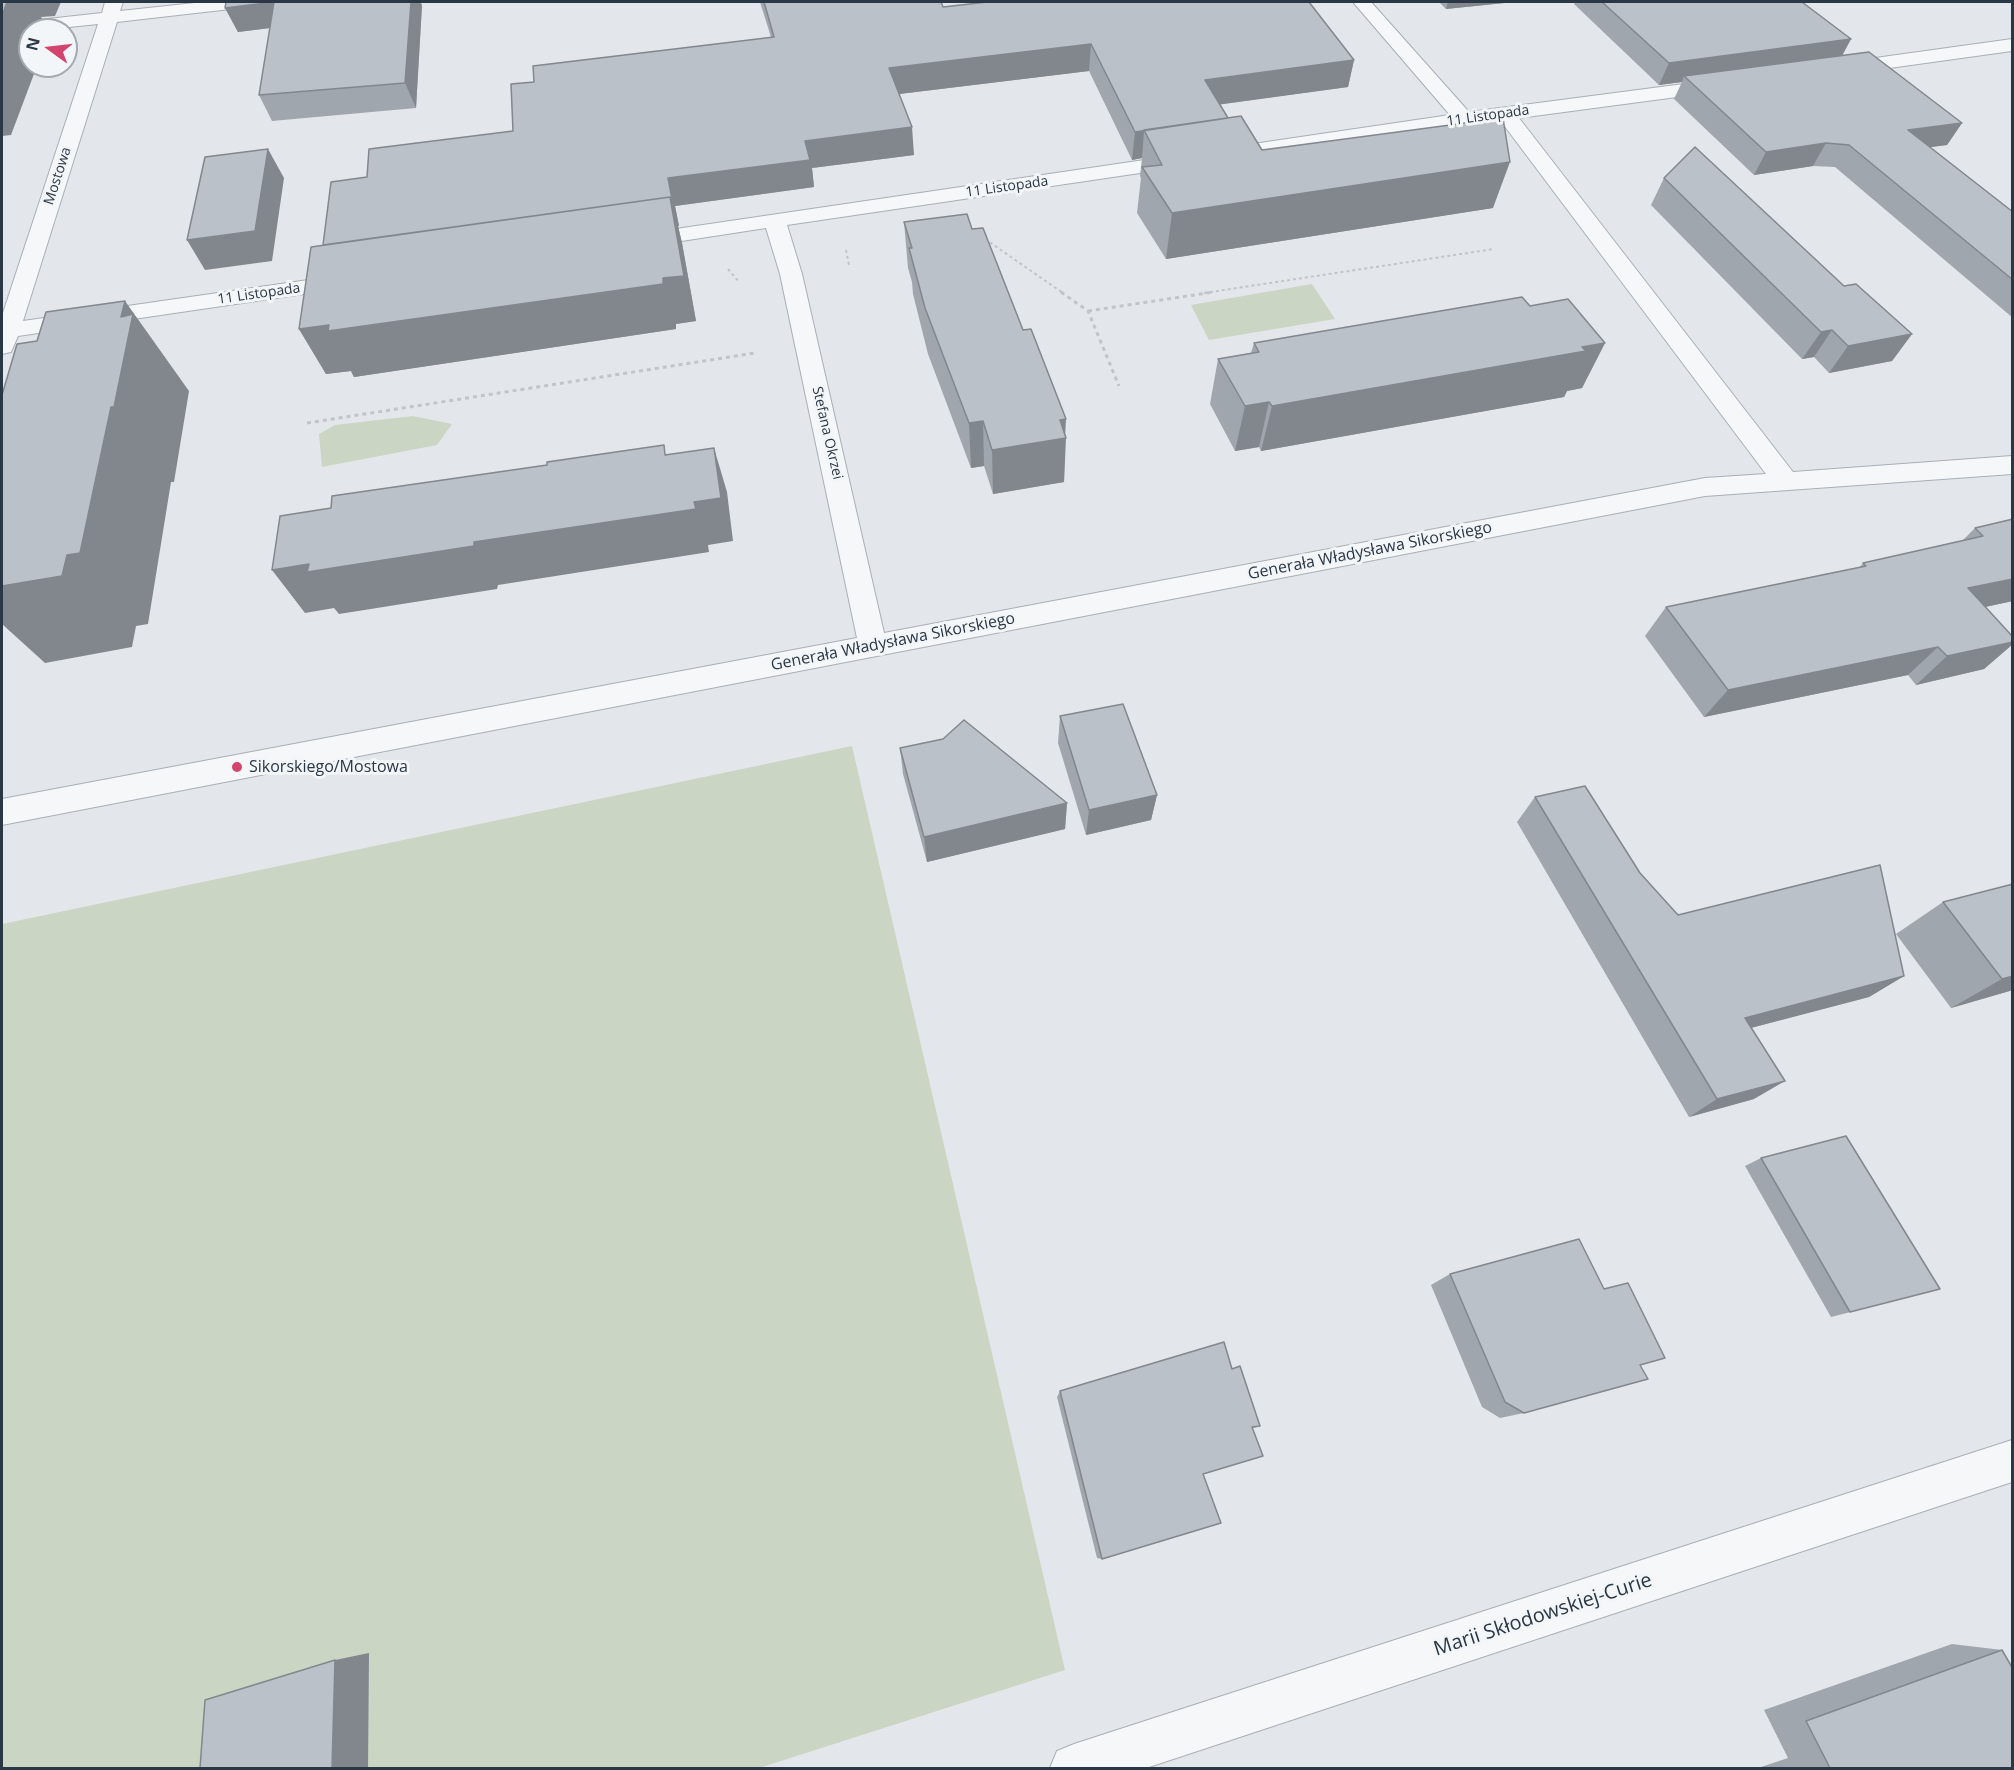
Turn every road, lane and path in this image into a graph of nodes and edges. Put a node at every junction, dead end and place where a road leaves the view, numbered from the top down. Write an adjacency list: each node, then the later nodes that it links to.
1 (249, 2): 3 (street)
2 (1362, 2): 11 (street)
3 (112, 9): 4 (street); 22 (street, Mostowa)
4 (2, 29)
5 (2013, 45): 7 (street)
6 (1860, 50): 7 (street)
7 (1879, 64): 8 (street)
8 (1820, 71)
9 (1739, 82): 10 (street, 11 Listopada)
10 (1506, 114): 11 (street, 11 Listopada); 28 (street)
11 (1464, 119): 12 (street, 11 Listopada)
12 (776, 221): 14 (street, 11 Listopada); 29 (street, Stefana Okrzei)
13 (980, 235): 21 (path)
14 (610, 244)
15 (851, 244): 17 (path)
16 (1494, 249): 21 (path)
17 (849, 265)
18 (724, 266): 20 (path)
19 (374, 278): 22 (street, 11 Listopada)
20 (739, 282)
21 (1088, 311): 25 (path)
22 (5, 330): 23 (street, Mostowa)
23 (2, 351)
24 (755, 353): 26 (path)
25 (1119, 386)
26 (307, 423)
27 (2013, 465): 28 (street, Generała Władysława Sikorskiego)
28 (1785, 480): 29 (street, Generała Władysława Sikorskiego)
29 (873, 646): 30 (street, Generała Władysława Sikorskiego)
30 (2, 812)
31 (2013, 1461): 32 (street, Marii Skłodowskiej-Curie)
32 (1074, 1768)

